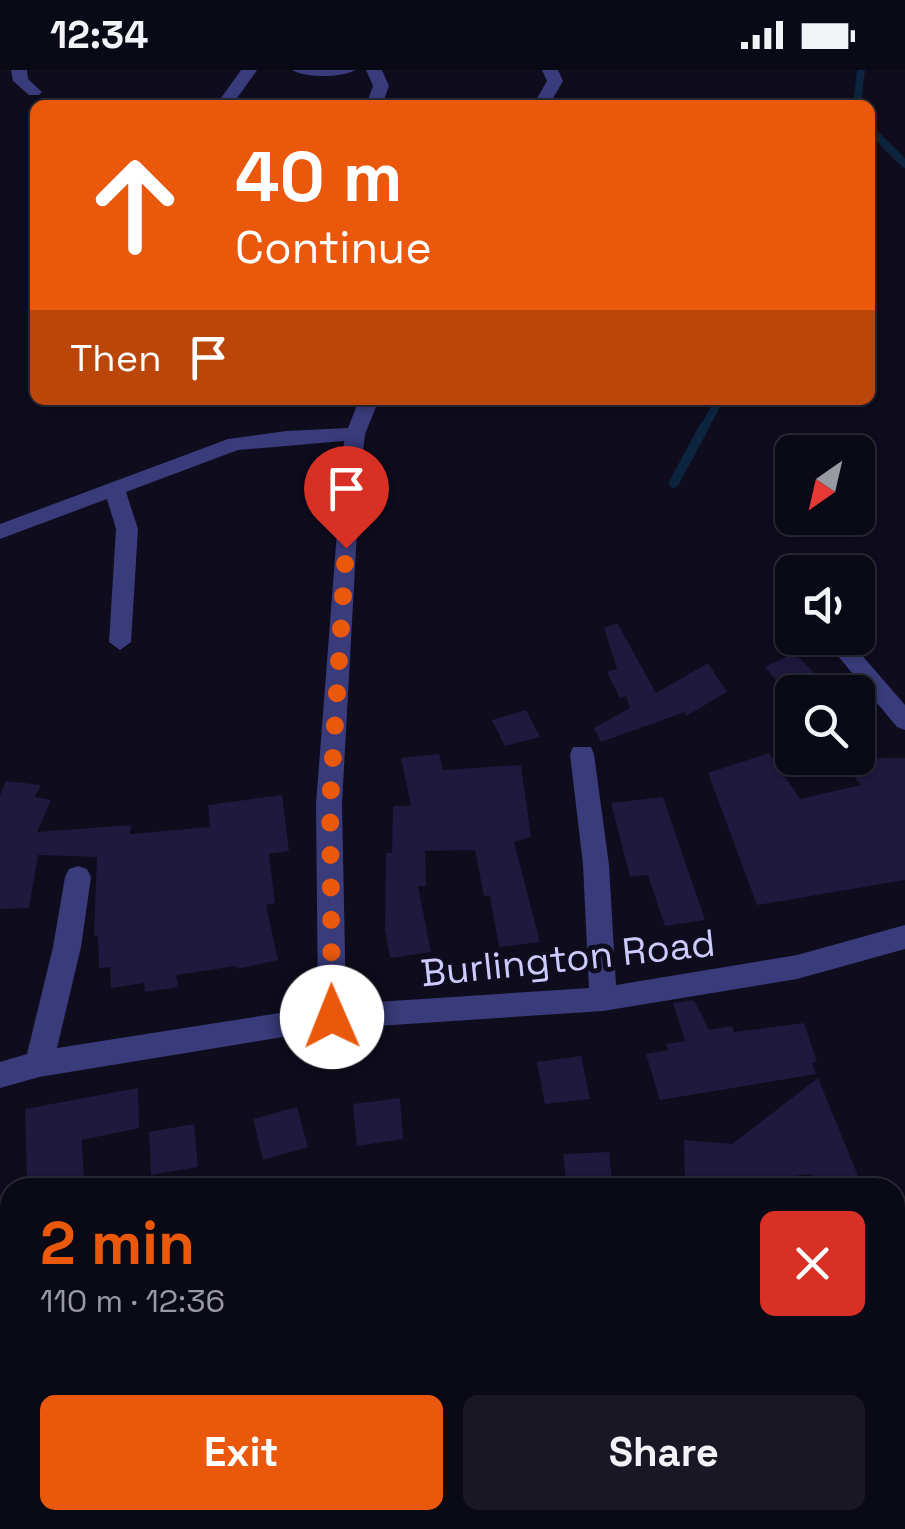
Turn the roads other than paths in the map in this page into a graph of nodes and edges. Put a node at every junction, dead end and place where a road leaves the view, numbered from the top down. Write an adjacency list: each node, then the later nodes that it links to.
1 (19, 70): 7 (street)
2 (249, 70): 8 (street)
3 (300, 70): 4 (street)
4 (347, 70)
5 (374, 70): 9 (street)
6 (550, 70): 10 (street)
7 (34, 92)
8 (228, 100)
9 (376, 100)
10 (544, 100)
11 (367, 405): 12 (street)
12 (355, 434): 13 (street); 22 (street)
13 (114, 487): 14 (street); 15 (street)
14 (0, 532)
15 (120, 642)
16 (849, 655): 17 (street)
17 (905, 720)
18 (582, 754): 21 (street)
19 (78, 878): 23 (street)
20 (905, 938): 21 (street, Burlington Road)
21 (603, 999): 22 (street, Burlington Road)
22 (332, 1017): 23 (street, Burlington Road)
23 (39, 1064): 24 (street, Burlington Road)
24 (0, 1075)

